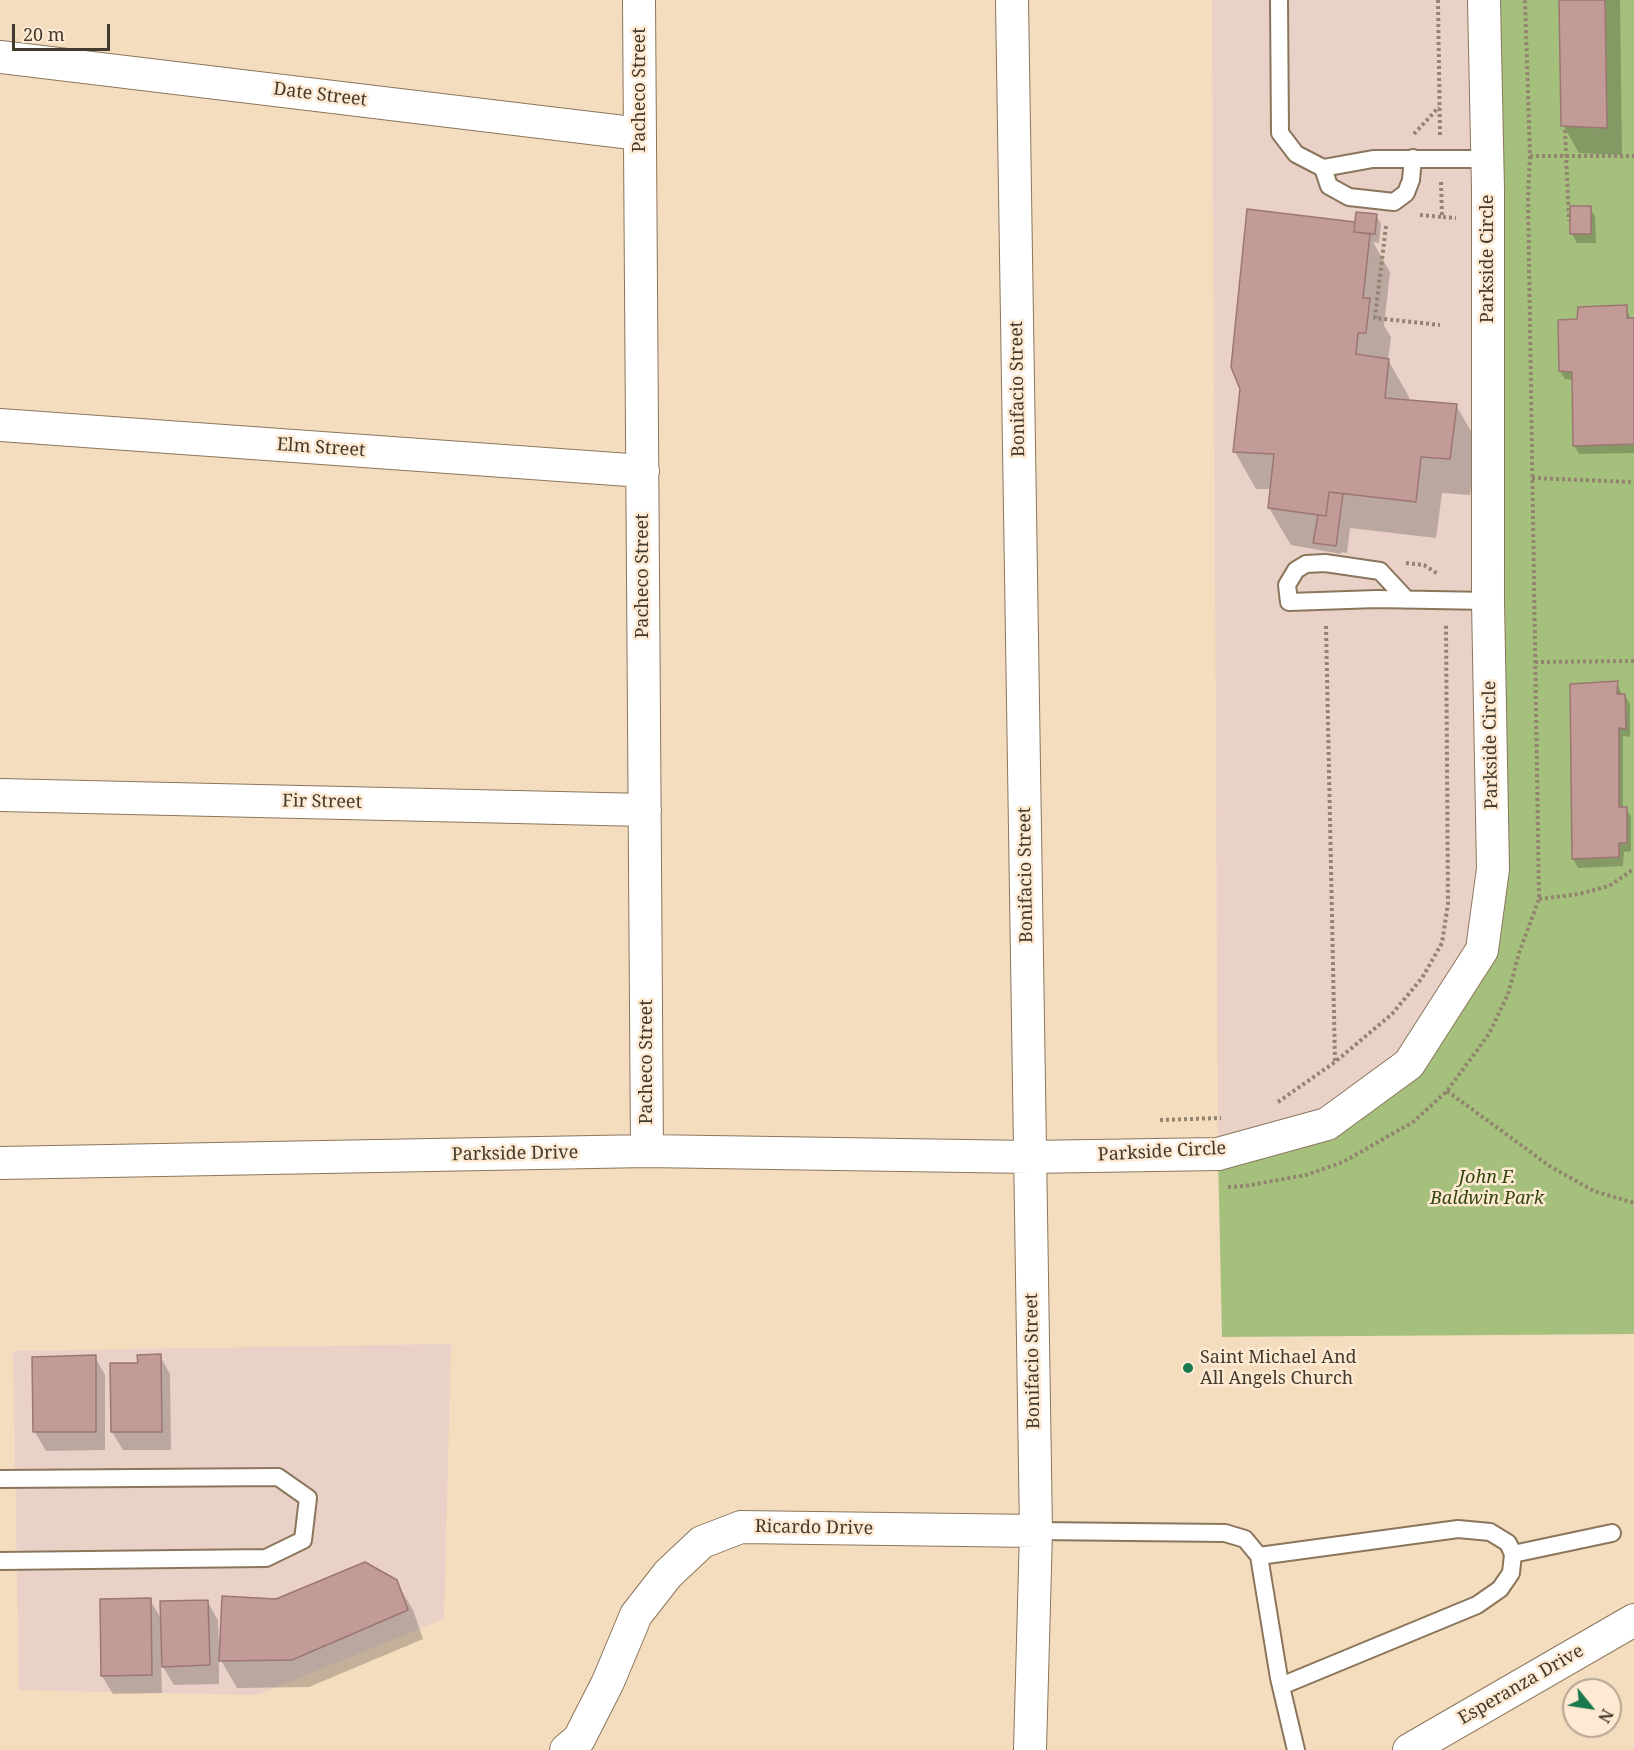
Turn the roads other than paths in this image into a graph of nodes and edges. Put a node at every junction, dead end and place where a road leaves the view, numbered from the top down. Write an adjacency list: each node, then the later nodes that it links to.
1 (639, 0): 6 (street, Pacheco Street)
2 (1012, 0): 17 (street, Bonifacio Street)
3 (1278, 0): 9 (lane)
4 (1484, 0): 8 (street, Parkside Circle)
5 (0, 57): 6 (street, Date Street)
6 (640, 134): 11 (street, Pacheco Street)
7 (1413, 158): 8 (lane); 9 (lane); 9 (lane)
8 (1487, 159): 13 (street, Parkside Circle)
9 (1323, 168)
10 (0, 425): 11 (street, Elm Street)
11 (643, 471): 15 (street, Pacheco Street)
12 (1407, 600): 12 (lane); 13 (lane)
13 (1488, 601): 17 (street, Parkside Circle)
14 (0, 795): 15 (street, Fir Street)
15 (645, 810): 16 (street, Pacheco Street)
16 (647, 1151): 17 (street, Parkside Drive); 18 (street, Parkside Drive)
17 (1029, 1157): 20 (street, Bonifacio Street)
18 (0, 1163)
19 (0, 1479): 24 (lane)
20 (1036, 1531): 23 (lane); 27 (street, Ricardo Drive); 28 (street, Bonifacio Street)
21 (1612, 1533): 22 (lane)
22 (1513, 1554): 23 (lane); 26 (lane)
23 (1259, 1556): 26 (lane)
24 (0, 1560)
25 (1634, 1620): 30 (street, Esperanza Drive)
26 (1281, 1686): 29 (lane)
27 (566, 1750)
28 (1030, 1750)
29 (1296, 1750)
30 (1409, 1750)

